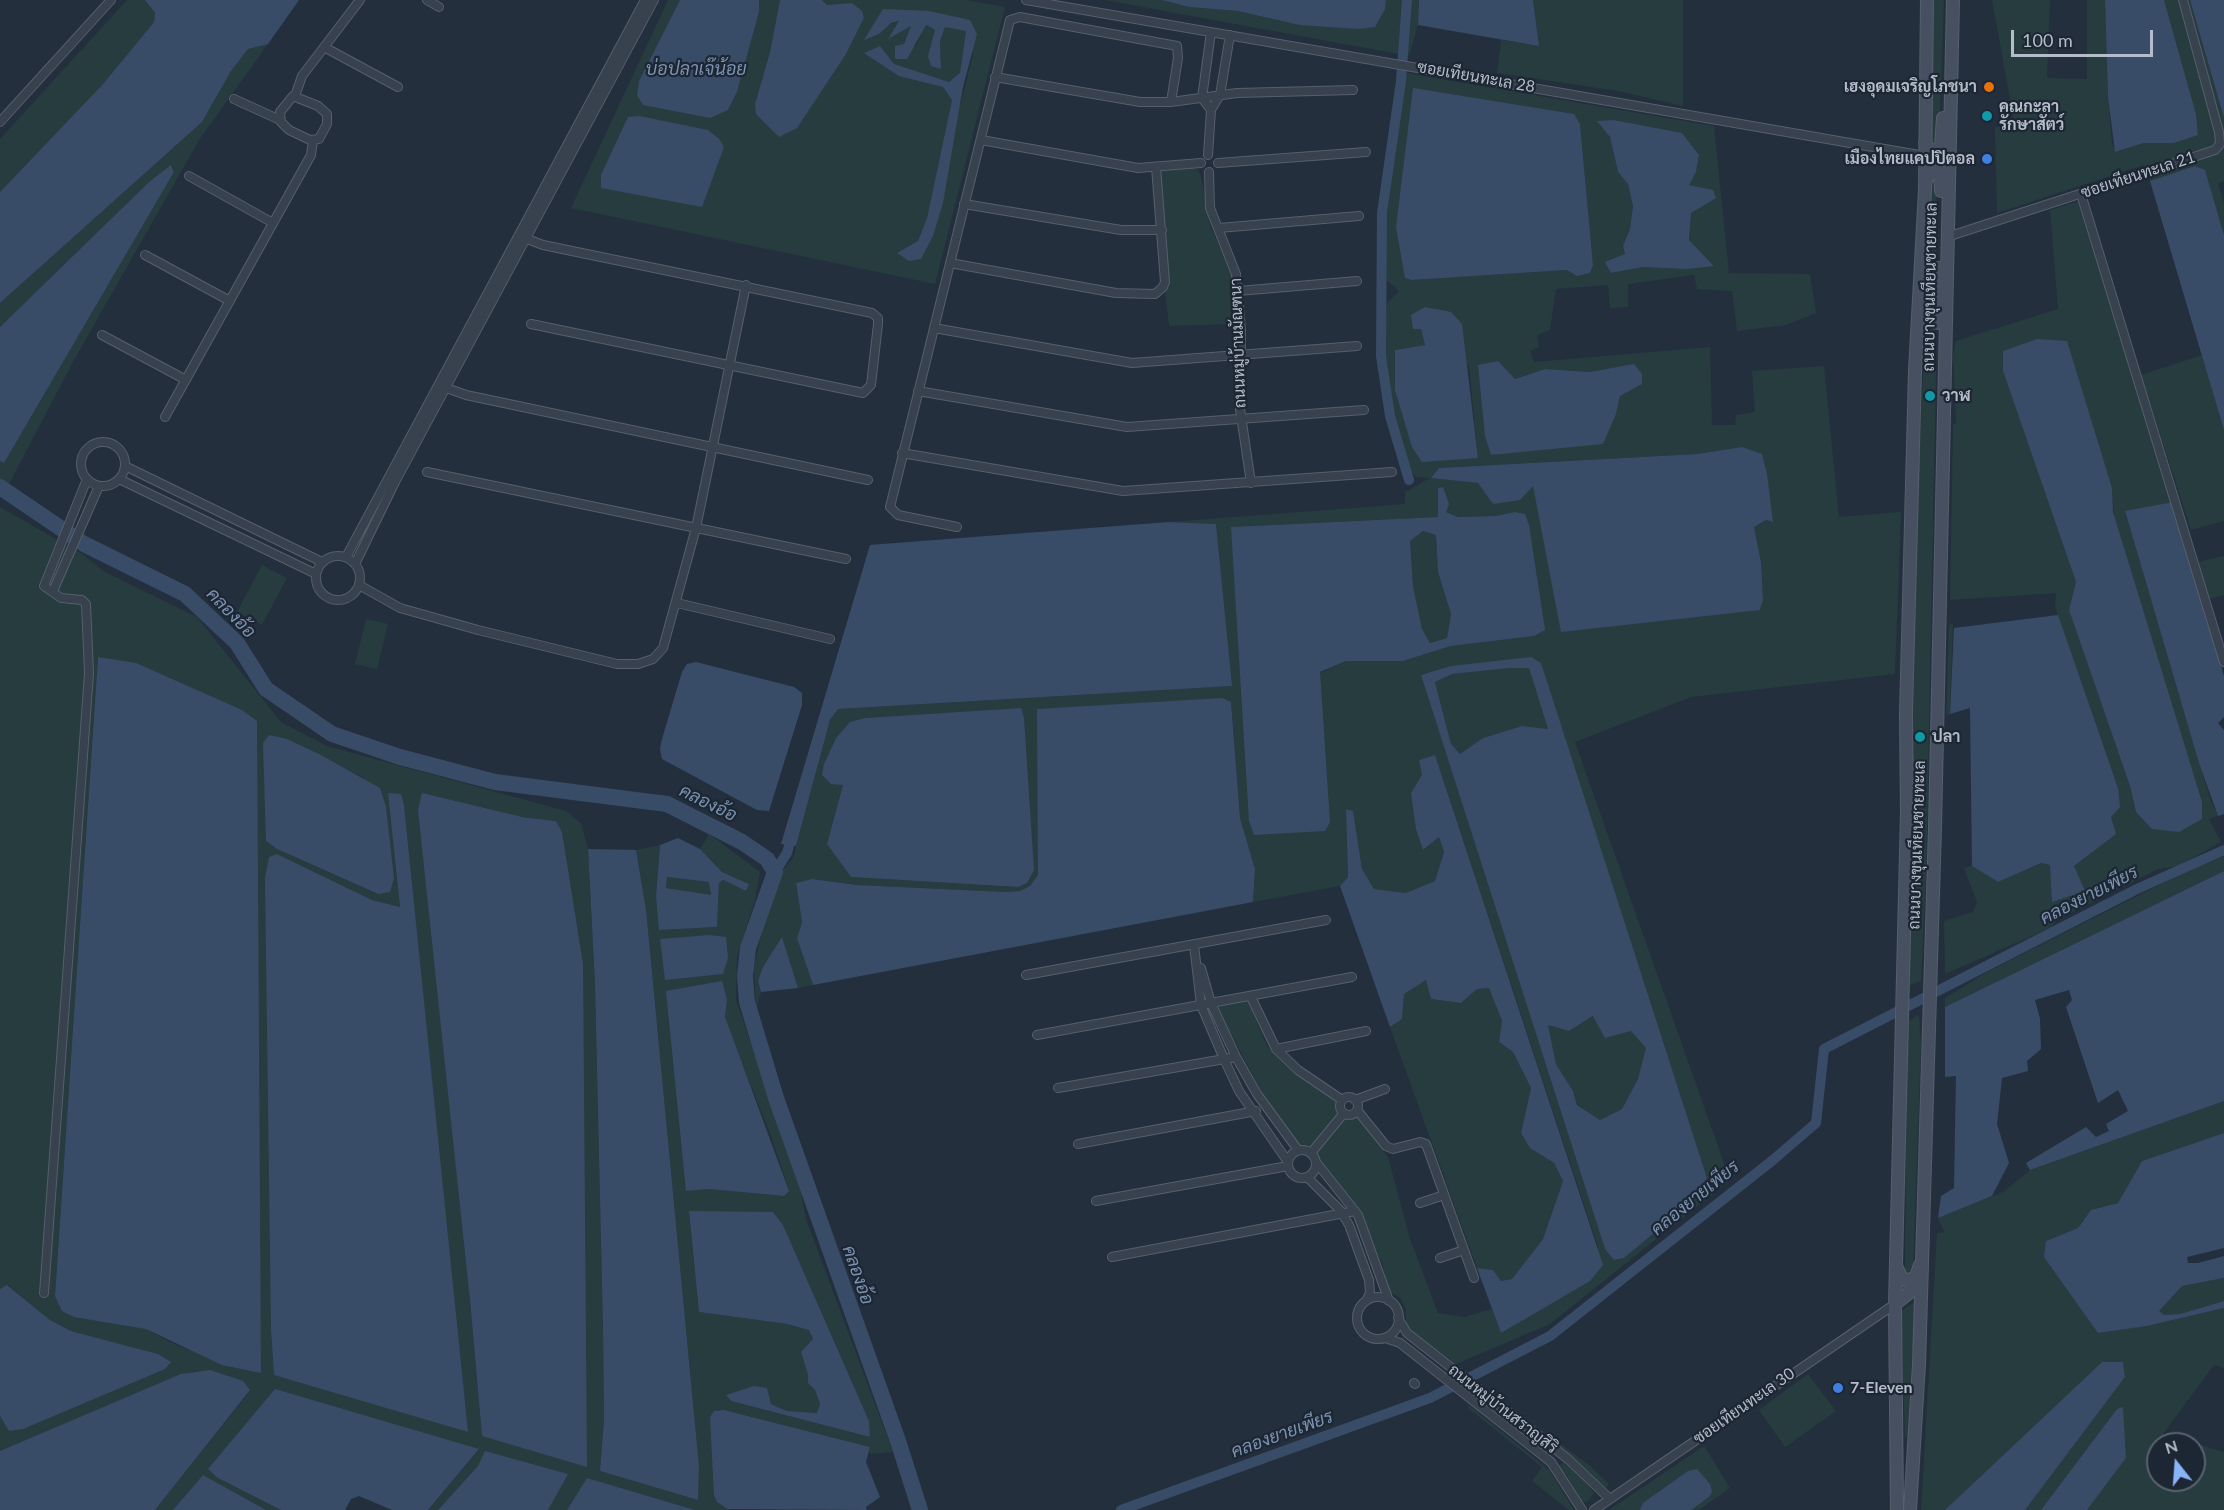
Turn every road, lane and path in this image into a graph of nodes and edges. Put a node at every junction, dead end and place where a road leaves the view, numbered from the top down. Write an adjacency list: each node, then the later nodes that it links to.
1 (111, 0): 26 (street)
2 (360, 0): 14 (street)
3 (427, 0): 11 (street)
4 (645, 0): 15 (street)
5 (654, 0): 16 (street)
6 (1026, 0): 12 (street, ซอยเทียนทะเล 28)
7 (1927, 0): 31 (main road, ถนนบางขุนเทียนชายทะเล)
8 (1948, 0): 31 (main road)
9 (1953, 0): 47 (main road, ถนนบางขุนเทียนชายทะเล)
10 (2183, 0): 41 (street, ซอยเทียนทะเล 21)
11 (439, 7)
12 (1211, 32): 13 (street, ซอยเทียนทะเล 28); 22 (street)
13 (1230, 35): 20 (street); 34 (street, ซอยเทียนทะเล 28)
14 (324, 47): 18 (street); 21 (street)
15 (611, 61): 16 (street); 28 (street)
16 (619, 65): 28 (street)
17 (995, 77): 24 (street); 24 (street); 30 (street)
18 (398, 87)
19 (1353, 90): 20 (street)
20 (1220, 95): 22 (street); 25 (street)
21 (295, 96): 27 (street); 29 (street)
22 (1202, 98): 24 (street); 25 (street)
23 (234, 99): 27 (street)
24 (1171, 102)
25 (1211, 110): 33 (street)
26 (1, 118)
27 (280, 120): 29 (street)
28 (576, 134): 48 (street)
29 (313, 140): 44 (street)
30 (981, 140): 37 (street); 42 (street)
31 (1925, 143): 34 (main road, ถนนบางขุนเทียนชายทะเล)
32 (1366, 152): 35 (street)
33 (1208, 155): 35 (street); 36 (street)
34 (1925, 156): 40 (main road, ถนนบางขุนเทียนชายทะเล)
35 (1218, 163): 38 (street)
36 (1201, 164): 37 (street); 38 (street)
37 (1156, 167): 46 (street)
38 (1209, 172): 45 (street, ถนนหมู่บ้านมัณฑนา)
39 (189, 177): 44 (street)
40 (1925, 185): 61 (main road); 126 (main road, ถนนบางขุนเทียนชายทะเล)
41 (2080, 194): 47 (street, ซอยเทียนทะเล 21); 90 (street)
42 (964, 204): 46 (street); 50 (street)
43 (1359, 216): 45 (street)
44 (273, 223): 54 (street)
45 (1219, 228): 53 (street, ถนนหมู่บ้านมัณฑนา)
46 (1162, 231): 50 (street)
47 (1947, 237): 61 (main road, ถนนบางขุนเทียนชายทะเล)
48 (522, 238): 52 (street); 63 (street)
49 (145, 255): 54 (street)
50 (950, 263): 56 (street)
51 (1357, 281): 53 (street)
52 (746, 285): 60 (street); 60 (street)
53 (1239, 291): 59 (street, ถนนหมู่บ้านมัณฑนา)
54 (230, 301): 62 (street)
55 (531, 324): 60 (street)
56 (934, 328): 59 (street); 64 (street)
57 (102, 335): 62 (street)
58 (1357, 346): 59 (street)
59 (1240, 355): 67 (street, ถนนหมู่บ้านมัณฑนา)
60 (730, 364): 68 (street)
61 (1944, 370): 125 (main road, ถนนบางขุนเทียนชายทะเล)
62 (186, 380): 66 (street)
63 (442, 386): 68 (street); 75 (street)
64 (918, 391): 67 (street); 69 (street)
65 (1364, 410): 67 (street)
66 (165, 417)
67 (1242, 418): 77 (street, ถนนหมู่บ้านมัณฑนา)
68 (715, 446): 76 (street); 80 (street)
69 (902, 453): 77 (street); 79 (street)
70 (125, 466): 73 (street); 74 (street); 83 (street)
71 (427, 472): 80 (street)
72 (1392, 472): 77 (street)
73 (87, 479): 78 (street); 87 (street)
74 (119, 479): 78 (street); 85 (street)
75 (392, 480): 81 (street); 84 (street)
76 (868, 480)
77 (1251, 483)
78 (99, 486): 87 (street)
79 (957, 527)
80 (696, 528): 82 (street); 88 (street)
81 (346, 557): 83 (street); 84 (street)
82 (846, 559)
83 (322, 562): 85 (street)
84 (355, 564): 86 (street)
85 (316, 574): 86 (street)
86 (359, 585): 88 (street)
87 (53, 591): 129 (street)
88 (677, 603): 89 (street)
89 (830, 639)
90 (2224, 662)
91 (1326, 920): 92 (street)
92 (1194, 945): 93 (street); 96 (street); 97 (street)
93 (1026, 975)
94 (1352, 977): 95 (street)
95 (1251, 997): 96 (street); 100 (street)
96 (1211, 1003): 97 (street); 101 (street)
97 (1201, 1005): 99 (street); 102 (street)
98 (1366, 1031): 100 (street)
99 (1037, 1035)
100 (1276, 1049): 105 (street)
101 (1236, 1057): 102 (street); 107 (street)
102 (1224, 1059): 103 (street); 109 (street)
103 (1058, 1088)
104 (1384, 1089): 106 (street)
105 (1342, 1100): 106 (street); 110 (street)
106 (1355, 1100): 108 (street)
107 (1268, 1108): 109 (street); 112 (street)
108 (1357, 1110): 110 (street); 117 (street)
109 (1253, 1111): 111 (street); 115 (street)
110 (1344, 1113): 113 (street)
111 (1078, 1143)
112 (1298, 1150): 113 (street); 115 (street)
113 (1311, 1153): 114 (street)
114 (1316, 1162): 116 (street); 120 (street)
115 (1288, 1164): 116 (street); 118 (street)
116 (1307, 1177): 121 (street)
117 (1444, 1195): 119 (street); 122 (street)
118 (1096, 1201)
119 (1420, 1203)
120 (1355, 1211): 121 (street); 131 (street)
121 (1342, 1214): 123 (street); 130 (street)
122 (1464, 1250): 124 (street); 127 (street)
123 (1112, 1257)
124 (1440, 1258)
125 (1922, 1259): 128 (main road); 143 (main road, ถนนบางขุนเทียนชายทะเล)
126 (1896, 1266): 128 (main road); 132 (main road, ถนนบางขุนเทียนชายทะเล)
127 (1474, 1278)
128 (1913, 1281): 132 (main road)
129 (44, 1293)
130 (1366, 1301): 131 (street); 134 (street)
131 (1389, 1301): 133 (street)
132 (1895, 1304): 139 (street, ซอยเทียนทะเล 30); 142 (main road, ถนนบางขุนเทียนชายทะเล)
133 (1398, 1318): 134 (street); 135 (street, ถนนหมู่บ้านสราญสิริ)
134 (1385, 1338): 136 (street, ถนนหมู่บ้านสราญสิริ)
135 (1509, 1413): 136 (street); 137 (street, ถนนหมู่บ้านสราญสิริ)
136 (1501, 1424): 138 (street, ถนนหมู่บ้านสราญสิริ)
137 (1564, 1457): 138 (street); 139 (street, ถนนหมู่บ้านสราญสิริ)
138 (1556, 1470): 140 (street, ถนนหมู่บ้านสราญสิริ)
139 (1610, 1499): 141 (street, ซอยเทียนทะเล 30)
140 (1582, 1510)
141 (1594, 1510)
142 (1897, 1510)
143 (1910, 1510)

